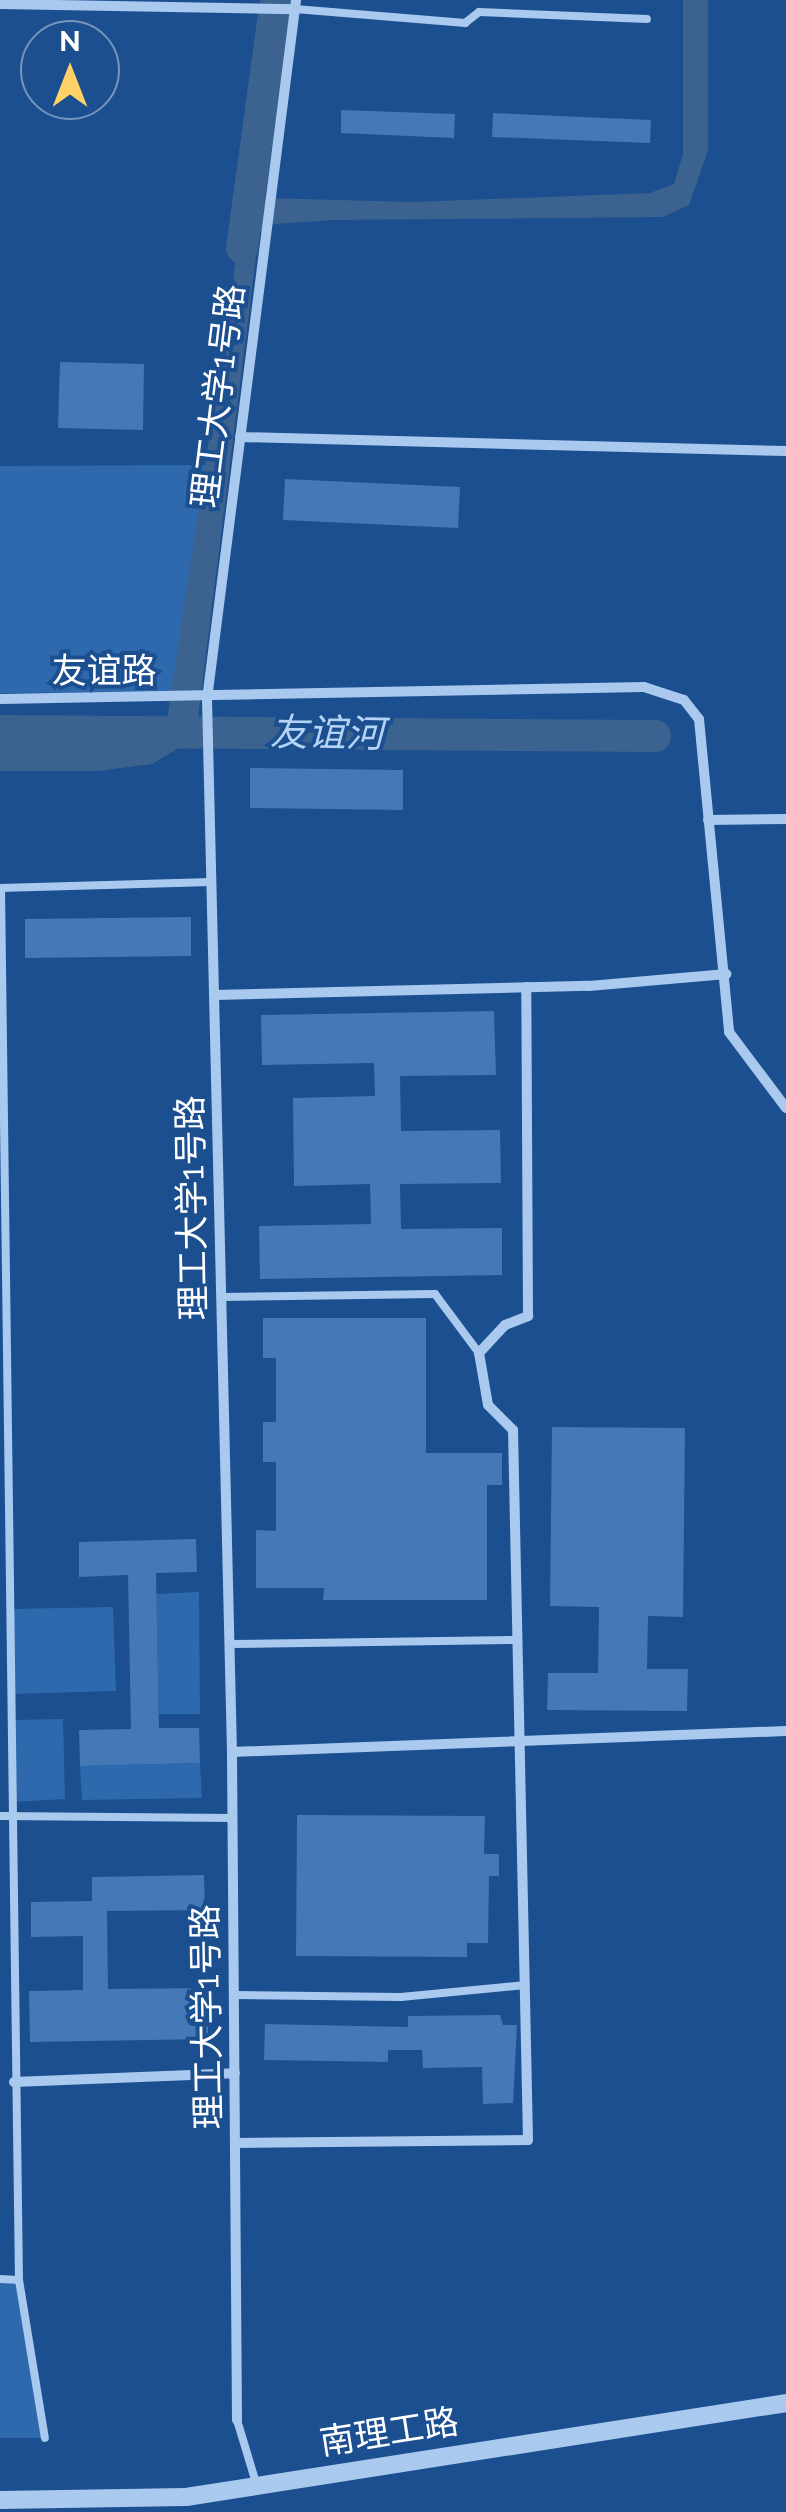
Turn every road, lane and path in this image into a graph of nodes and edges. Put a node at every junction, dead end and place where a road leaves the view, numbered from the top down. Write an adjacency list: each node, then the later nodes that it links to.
1 (0, 4): 2 (street)
2 (295, 4): 3 (lane); 4 (street, 理工大学1号路)
3 (646, 18)
4 (240, 437): 5 (street); 6 (street, 理工大学1号路)
5 (786, 451)
6 (208, 698): 7 (street, 友谊路); 9 (street, 友谊路); 10 (street, 理工大学1号路)
7 (0, 699)
8 (786, 819): 9 (street)
9 (708, 820): 12 (street, 友谊路)
10 (212, 882): 11 (lane); 14 (street, 理工大学1号路)
11 (0, 888): 16 (lane)
12 (726, 974): 13 (street); 15 (street, 友谊路)
13 (526, 988): 14 (street); 18 (street)
14 (214, 994): 17 (street, 理工大学1号路)
15 (786, 1108)
16 (2, 1203): 25 (lane)
17 (222, 1296): 18 (lane); 20 (street, 理工大学1号路)
18 (480, 1353): 19 (street)
19 (517, 1640): 20 (lane); 22 (street)
20 (230, 1644): 23 (street, 理工大学1号路)
21 (786, 1731): 22 (street)
22 (520, 1741): 23 (street); 27 (street)
23 (232, 1752): 26 (street, 理工大学1号路)
24 (0, 1816): 25 (lane)
25 (14, 1816): 26 (lane); 29 (lane)
26 (232, 1818): 28 (street, 理工大学1号路)
27 (525, 1984): 28 (lane); 33 (street)
28 (234, 1995): 31 (street, 理工大学1号路)
29 (14, 2015): 30 (lane); 32 (lane)
30 (0, 2016)
31 (236, 2072): 32 (street); 33 (street, 理工大学1号路)
32 (14, 2082): 35 (lane)
33 (236, 2143): 37 (street, 理工大学1号路)
34 (0, 2279): 35 (lane)
35 (19, 2280): 38 (lane)
36 (786, 2403): 39 (street, 南理工路)
37 (237, 2420): 39 (lane)
38 (46, 2438)
39 (256, 2486): 40 (street, 南理工路)
40 (0, 2500)

